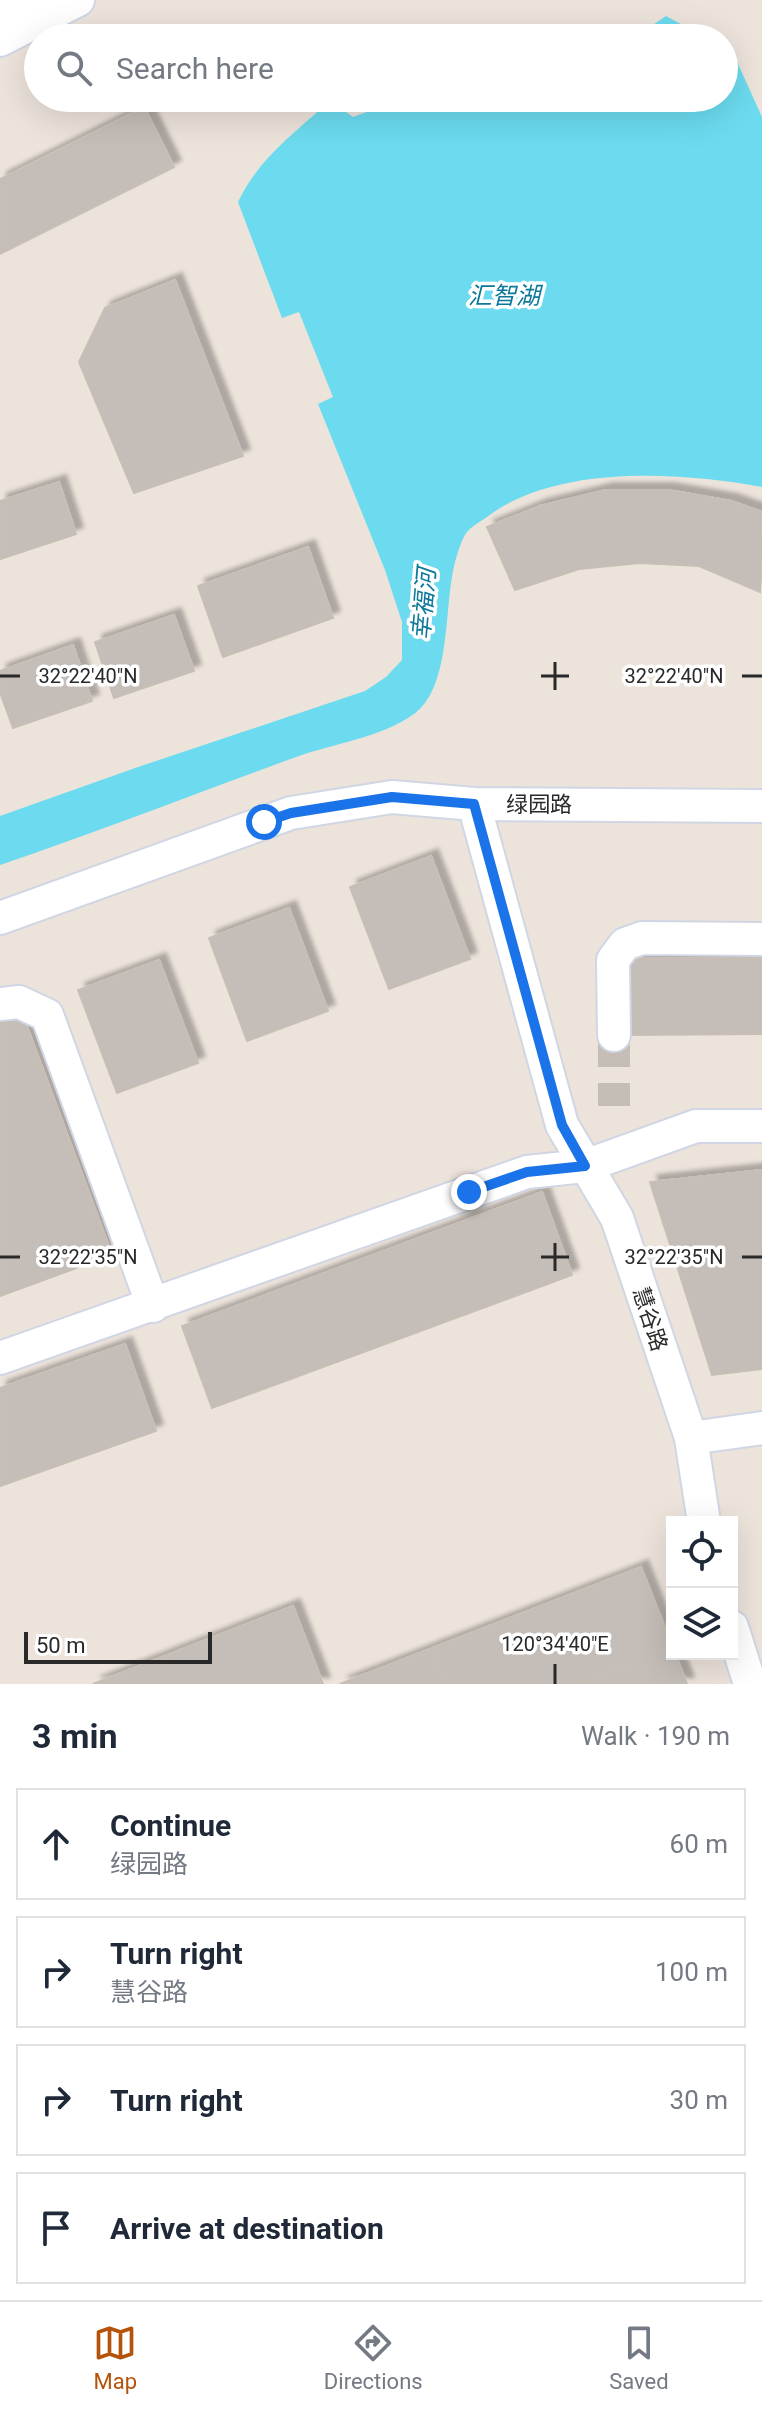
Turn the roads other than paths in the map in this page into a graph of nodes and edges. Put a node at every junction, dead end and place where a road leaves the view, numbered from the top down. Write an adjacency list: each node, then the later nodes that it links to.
1 (28, 0): 3 (street)
2 (78, 0): 4 (street)
3 (0, 14)
4 (31, 24)
5 (24, 28): 6 (street)
6 (0, 40)
7 (474, 804): 8 (street, 绿园路); 9 (street, 绿园路); 14 (street, 慧谷路)
8 (758, 812)
9 (0, 918)
10 (762, 939): 12 (street)
11 (0, 1004): 15 (street)
12 (614, 1035)
13 (762, 1126): 14 (street)
14 (585, 1166): 15 (street); 18 (street, 慧谷路)
15 (153, 1306): 16 (street)
16 (0, 1358)
17 (762, 1428): 18 (street)
18 (691, 1438): 19 (street, 慧谷路)
19 (703, 1516)
20 (738, 1646): 21 (street)
21 (750, 1684)

